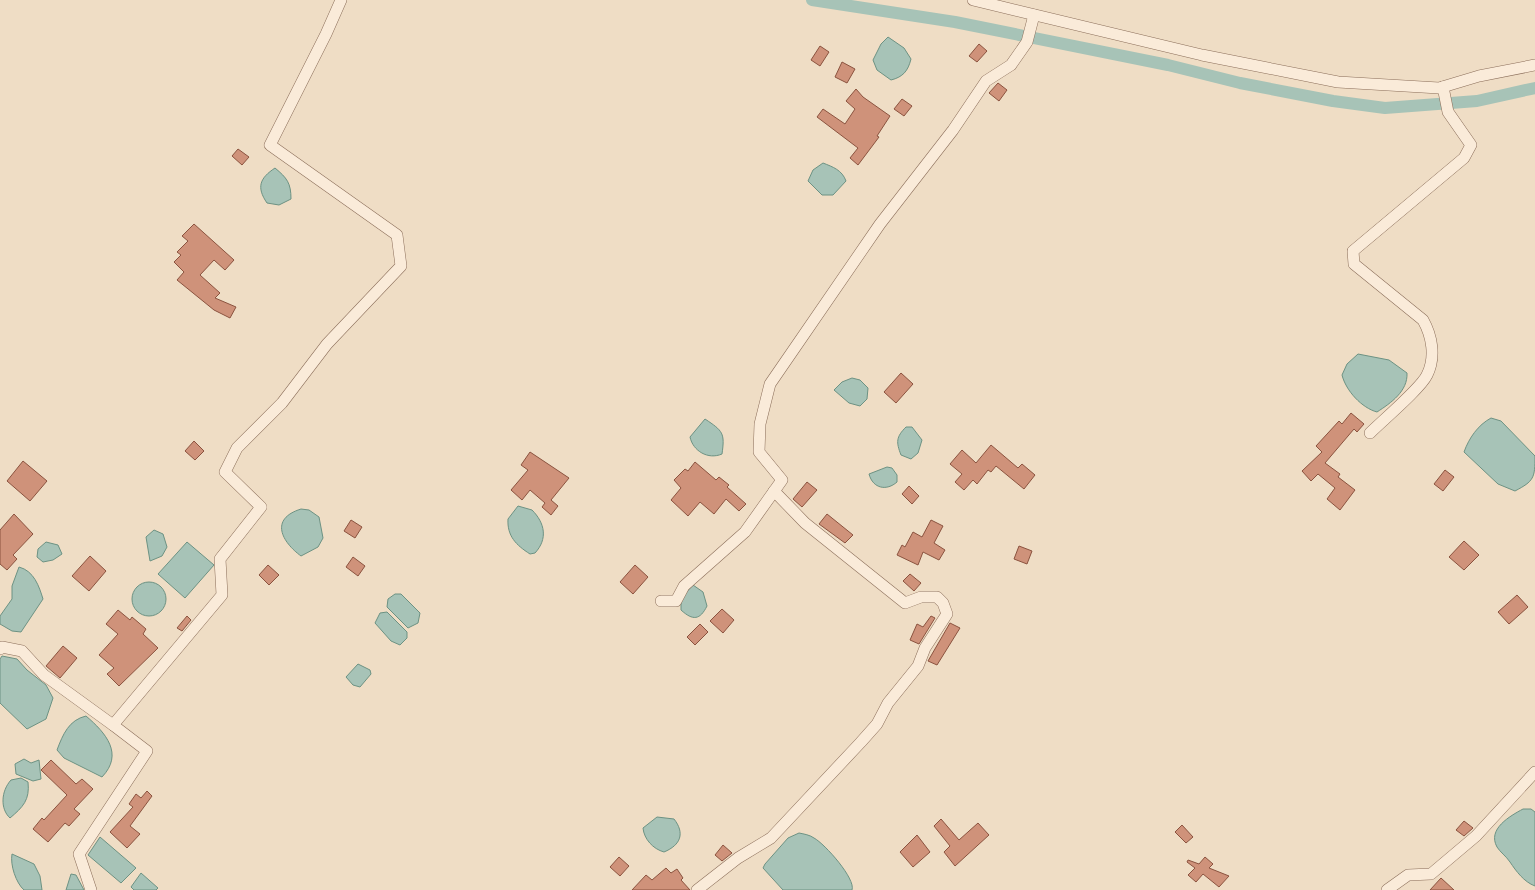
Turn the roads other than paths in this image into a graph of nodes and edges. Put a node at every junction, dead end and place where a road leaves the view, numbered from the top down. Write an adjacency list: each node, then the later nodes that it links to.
1 (341, 0): 10 (street)
2 (973, 0): 3 (street)
3 (1034, 18): 5 (street); 7 (street)
4 (1535, 65): 5 (street)
5 (1444, 91): 6 (street)
6 (1370, 433)
7 (774, 491): 8 (street); 13 (street)
8 (660, 601)
9 (0, 649): 10 (street)
10 (113, 725): 12 (street)
11 (1535, 772): 14 (street)
12 (91, 890)
13 (697, 890)
14 (1387, 890)

